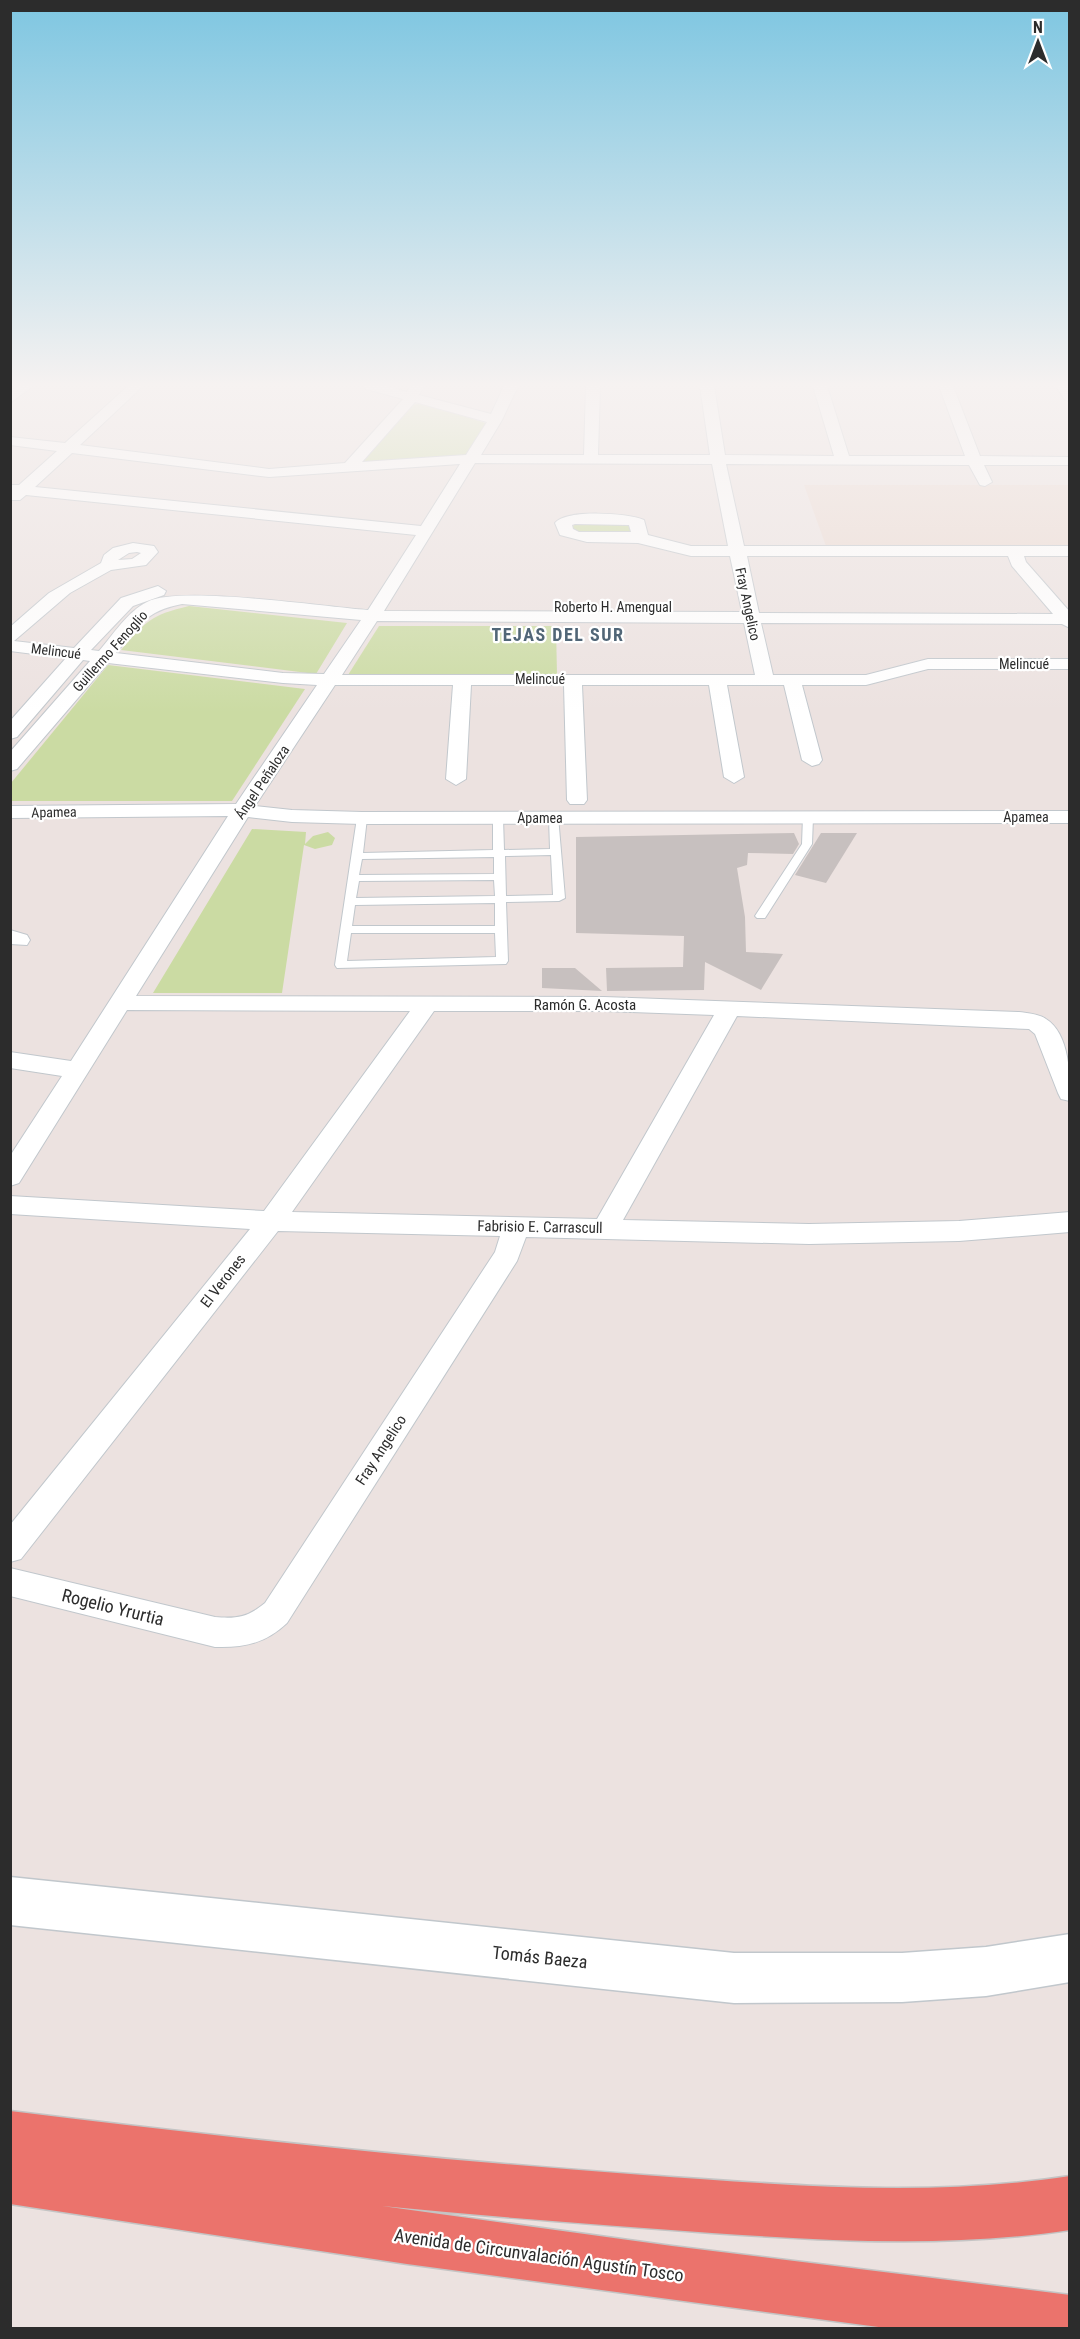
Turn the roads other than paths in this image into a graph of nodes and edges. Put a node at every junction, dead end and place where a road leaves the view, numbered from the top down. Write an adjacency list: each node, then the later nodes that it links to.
1 (27, 495): 4 (street)
2 (448, 495): 4 (street, Ángel Peñaloza)
3 (726, 495): 6 (street, Fray Angelico)
4 (426, 531): 10 (street, Ángel Peñaloza)
5 (640, 538): 6 (street)
6 (738, 551): 7 (street); 11 (street, Fray Angelico)
7 (1014, 551): 8 (street); 12 (street)
8 (1070, 551)
9 (165, 594): 10 (street, Roberto H. Amengual); 13 (street); 15 (street, Guillermo Fenoglio); 16 (street, Guillermo Fenoglio)
10 (376, 611): 11 (street, Roberto H. Amengual); 20 (street, Ángel Peñaloza)
11 (750, 613): 12 (street, Roberto H. Amengual); 22 (street, Fray Angelico)
12 (1067, 616)
13 (10, 637)
14 (10, 646): 15 (street, Melincué)
15 (80, 654): 16 (street, Melincué); 24 (street, Guillermo Fenoglio)
16 (103, 657): 20 (street, Melincué); 26 (street, Guillermo Fenoglio)
17 (1070, 664): 23 (street, Melincué)
18 (462, 679): 19 (street, Melincué); 20 (street, Melincué); 28 (street)
19 (573, 679): 21 (street, Melincué); 29 (street)
20 (330, 680): 31 (street, Ángel Peñaloza)
21 (717, 680): 22 (street, Melincué); 27 (street)
22 (765, 680): 23 (street, Melincué)
23 (792, 680): 25 (street)
24 (10, 733)
25 (812, 760)
26 (10, 765)
27 (734, 777)
28 (456, 779)
29 (578, 800)
30 (10, 812): 31 (street, Apamea)
31 (238, 817): 33 (street, Apamea); 37 (street, Apamea); 48 (street, Ángel Peñaloza)
32 (808, 817): 35 (street, Apamea); 36 (street, Apamea); 45 (lane)
33 (362, 818): 34 (street, Apamea); 40 (lane)
34 (498, 818): 35 (street, Apamea); 39 (lane)
35 (554, 818): 38 (lane)
36 (1070, 818)
37 (10, 826)
38 (556, 852): 39 (lane); 43 (lane)
39 (499, 853): 40 (lane); 41 (lane)
40 (356, 856): 42 (lane)
41 (500, 877): 42 (lane); 43 (lane)
42 (353, 878): 44 (lane)
43 (500, 901): 44 (lane); 46 (lane)
44 (350, 902): 47 (lane)
45 (761, 916)
46 (501, 929): 47 (lane); 47 (lane)
47 (346, 930)
48 (121, 1003): 49 (street, Ramón G. Acosta); 52 (street, Ángel Peñaloza)
49 (426, 1006): 50 (street, Ramón G. Acosta); 56 (street, El Verones)
50 (730, 1008): 53 (street, Ramón G. Acosta); 59 (street)
51 (10, 1060): 52 (street)
52 (78, 1070): 54 (street, Ángel Peñaloza)
53 (1070, 1093)
54 (10, 1177)
55 (10, 1205): 56 (street, Fabrisio E. Carrascull)
56 (271, 1221): 58 (street, Fabrisio E. Carrascull); 60 (street, El Verones)
57 (1070, 1222): 59 (street, Fabrisio E. Carrascull)
58 (516, 1226): 59 (street, Fabrisio E. Carrascull); 62 (street, Fray Angelico)
59 (605, 1228)
60 (10, 1549)
61 (10, 1582): 62 (street, Rogelio Yrurtia)
62 (215, 1632)
63 (10, 1901): 64 (street, Tomás Baeza)
64 (1070, 1958)
65 (10, 2137): 67 (highway)
66 (10, 2177): 68 (highway, Avenida de Circunvalación Agustín Tosco)
67 (1070, 2203)
68 (1070, 2323)

